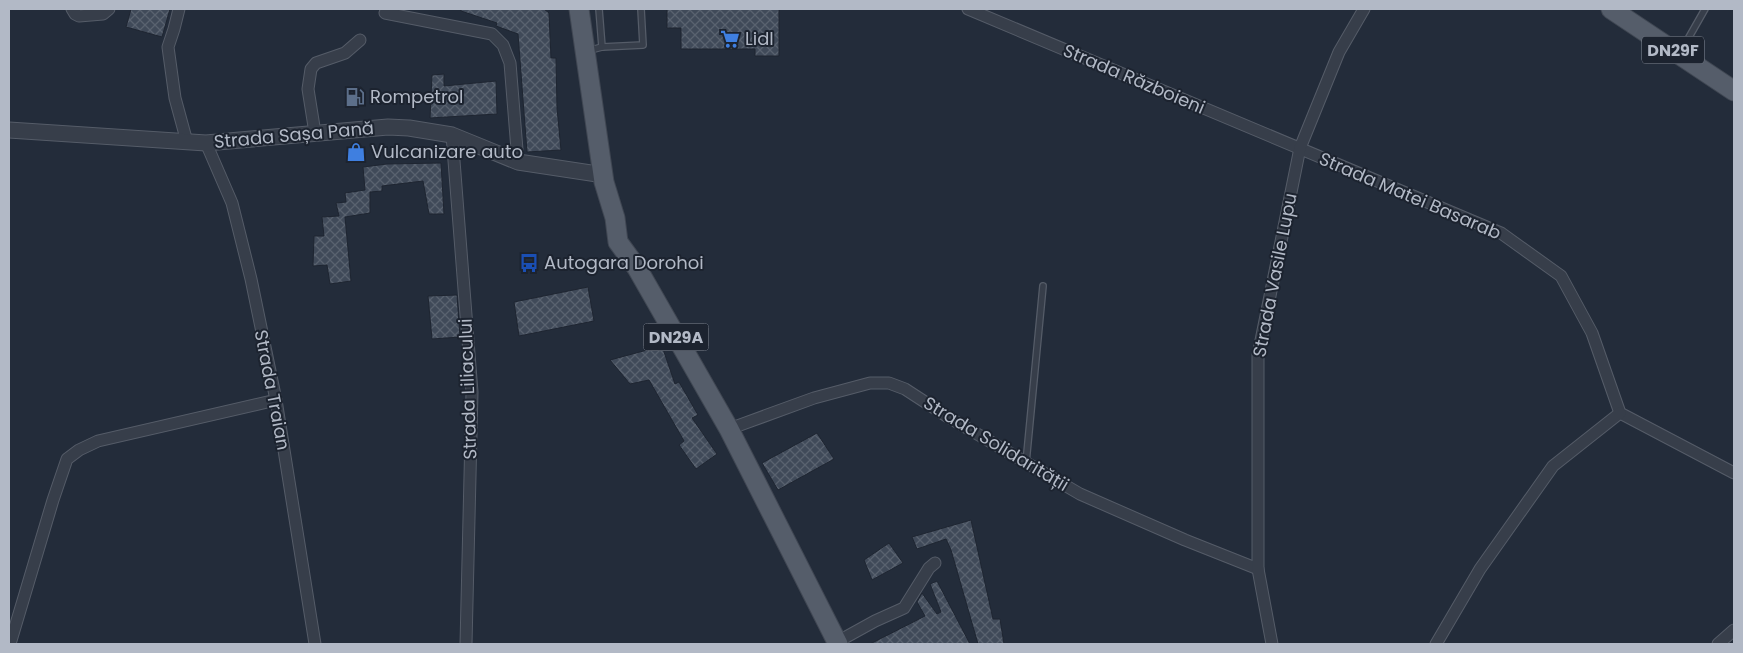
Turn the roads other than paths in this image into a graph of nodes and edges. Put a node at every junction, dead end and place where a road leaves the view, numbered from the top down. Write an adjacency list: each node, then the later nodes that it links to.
1 (72, 9): 2 (street)
2 (109, 9)
3 (179, 9): 19 (street)
4 (579, 9): 13 (main road, DN29A)
5 (599, 9): 13 (lane)
6 (641, 9): 13 (lane)
7 (968, 9): 21 (street, Strada Războieni)
8 (1364, 9): 21 (street, Strada Vasile Lupu)
9 (1612, 9): 14 (main road, DN29F)
10 (1705, 9): 14 (lane)
11 (385, 13): 22 (street)
12 (360, 40): 17 (street)
13 (593, 49): 23 (main road, DN29A)
14 (1680, 54): 15 (main road, DN29F)
15 (1734, 91)
16 (9, 130): 19 (street, Strada Sașa Pană)
17 (315, 133): 18 (street, Strada Sașa Pană); 20 (street, Strada Sașa Pană)
18 (452, 135): 22 (street, Strada Sașa Pană); 37 (street, Strada Liliacului)
19 (187, 142): 20 (street, Strada Sașa Pană)
20 (206, 142): 25 (street, Strada Traian)
21 (1300, 148): 26 (street, Strada Matei Basarab); 31 (street, Strada Vasile Lupu)
22 (518, 162): 23 (street, Strada Sașa Pană)
23 (604, 174): 27 (main road, DN29A)
24 (1043, 286): 28 (lane)
25 (276, 400): 35 (street); 36 (street, Strada Traian)
26 (1620, 413): 29 (street); 39 (street)
27 (729, 429): 28 (street, Strada Solidarității); 33 (main road, DN29A)
28 (1026, 464): 31 (street, Strada Solidarității)
29 (1734, 473)
30 (935, 564): 33 (street)
31 (1258, 569): 38 (street, Strada Vasile Lupu)
32 (1734, 630): 34 (street)
33 (838, 643)
34 (1721, 643)
35 (10, 644)
36 (315, 644)
37 (466, 644)
38 (1272, 644)
39 (1436, 644)

